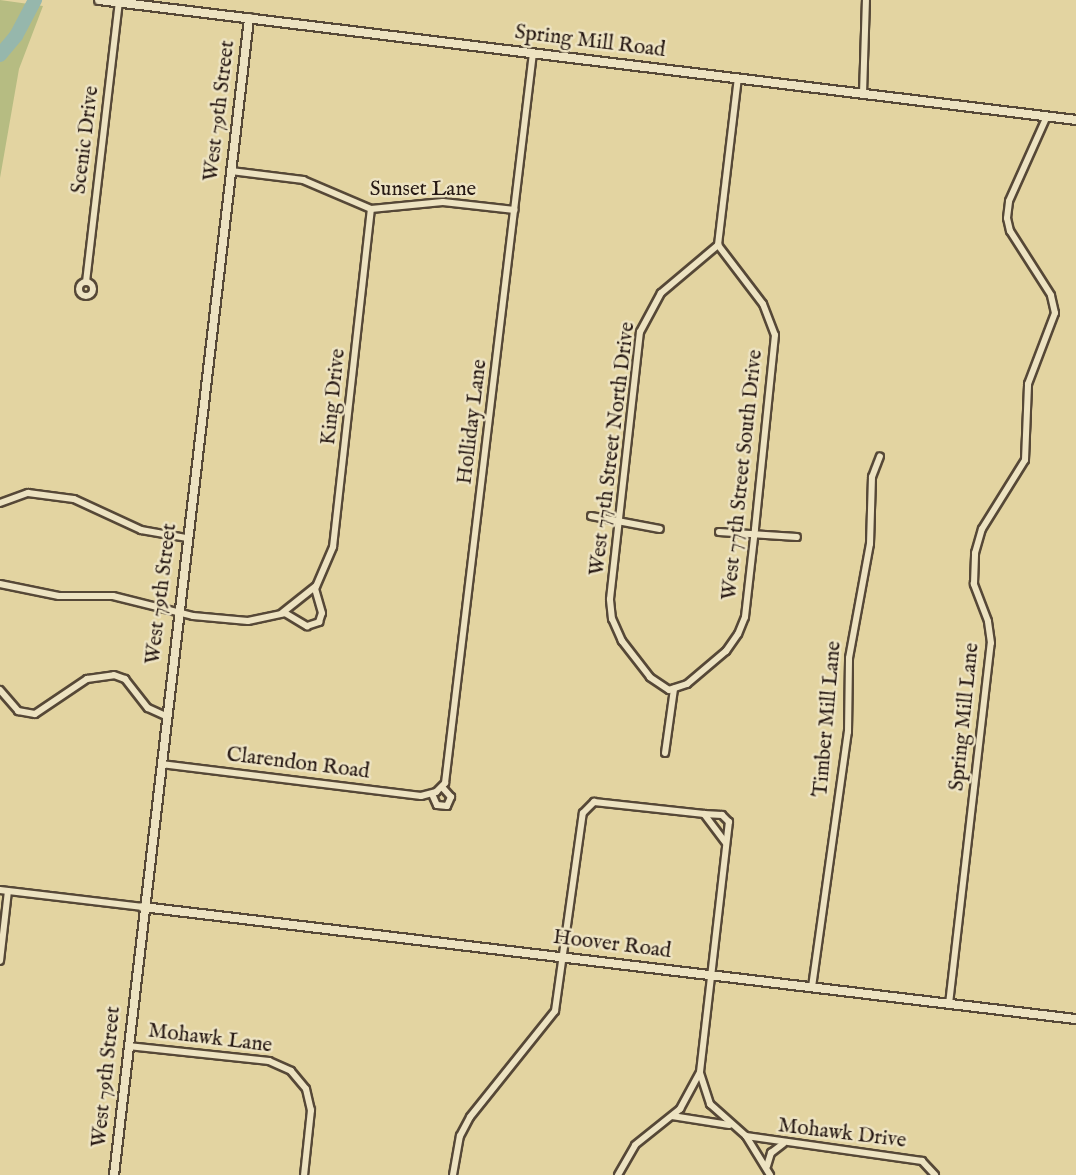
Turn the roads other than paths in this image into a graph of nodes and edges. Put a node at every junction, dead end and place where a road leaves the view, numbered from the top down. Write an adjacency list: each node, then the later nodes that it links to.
1 (99, 0): 3 (street, Spring Mill Road)
2 (866, 0): 7 (street)
3 (119, 2): 4 (street, Spring Mill Road); 14 (street, Scenic Drive)
4 (249, 18): 5 (street, Spring Mill Road); 10 (main road, West 79th Street)
5 (533, 53): 6 (street, Spring Mill Road); 12 (street, Holliday Lane)
6 (738, 78): 7 (street, Spring Mill Road); 13 (street)
7 (863, 94): 8 (street, Spring Mill Road)
8 (1047, 116): 9 (street, Spring Mill Road); 43 (street, Spring Mill Lane)
9 (1076, 120)
10 (231, 171): 11 (street, Sunset Lane); 23 (main road, West 79th Street)
11 (371, 209): 12 (street, Sunset Lane); 25 (street, King Drive)
12 (515, 210): 33 (street, Holliday Lane)
13 (718, 245): 18 (street, West 77th Street North Drive); 21 (street, West 77th Street South Drive)
14 (86, 282)
15 (880, 456): 42 (street, Timber Mill Lane)
16 (0, 503): 23 (street)
17 (591, 516): 18 (street)
18 (621, 521): 19 (street); 29 (street, West 77th Street North Drive)
19 (660, 529)
20 (719, 531): 21 (street)
21 (754, 534): 22 (street); 29 (street, West 77th Street South Drive)
22 (797, 537)
23 (187, 538): 26 (main road, West 79th Street)
24 (0, 584): 26 (street, King Drive)
25 (316, 585): 27 (street, King Drive); 27 (street)
26 (178, 613): 27 (street, King Drive); 30 (main road, West 79th Street)
27 (280, 613)
28 (0, 690): 30 (street)
29 (672, 690): 31 (street)
30 (166, 716): 32 (main road, West 79th Street)
31 (665, 753)
32 (160, 764): 33 (street, Clarendon Road); 38 (main road, West 79th Street)
33 (437, 791): 33 (street, Holliday Lane)
34 (704, 814): 35 (street); 35 (street); 39 (street)
35 (726, 843): 41 (street)
36 (0, 890): 37 (street)
37 (8, 891): 38 (street); 40 (street)
38 (143, 907): 39 (street, Hoover Road); 45 (main road, West 79th Street)
39 (563, 957): 41 (street, Hoover Road); 55 (street)
40 (0, 961)
41 (710, 975): 42 (street, Hoover Road); 46 (street)
42 (812, 987): 43 (street, Hoover Road)
43 (949, 1004): 44 (street, Hoover Road)
44 (1076, 1019)
45 (128, 1046): 53 (main road, West 79th Street); 54 (street, Mohawk Lane)
46 (700, 1072): 47 (street); 48 (street)
47 (672, 1116): 48 (street); 56 (street)
48 (730, 1125): 49 (street)
49 (746, 1136): 50 (street, Mohawk Drive); 51 (street)
50 (783, 1143): 51 (street); 52 (street, Mohawk Drive)
51 (768, 1166): 57 (street)
52 (933, 1172)
53 (114, 1175)
54 (304, 1175)
55 (453, 1175)
56 (618, 1175)
57 (770, 1175)

